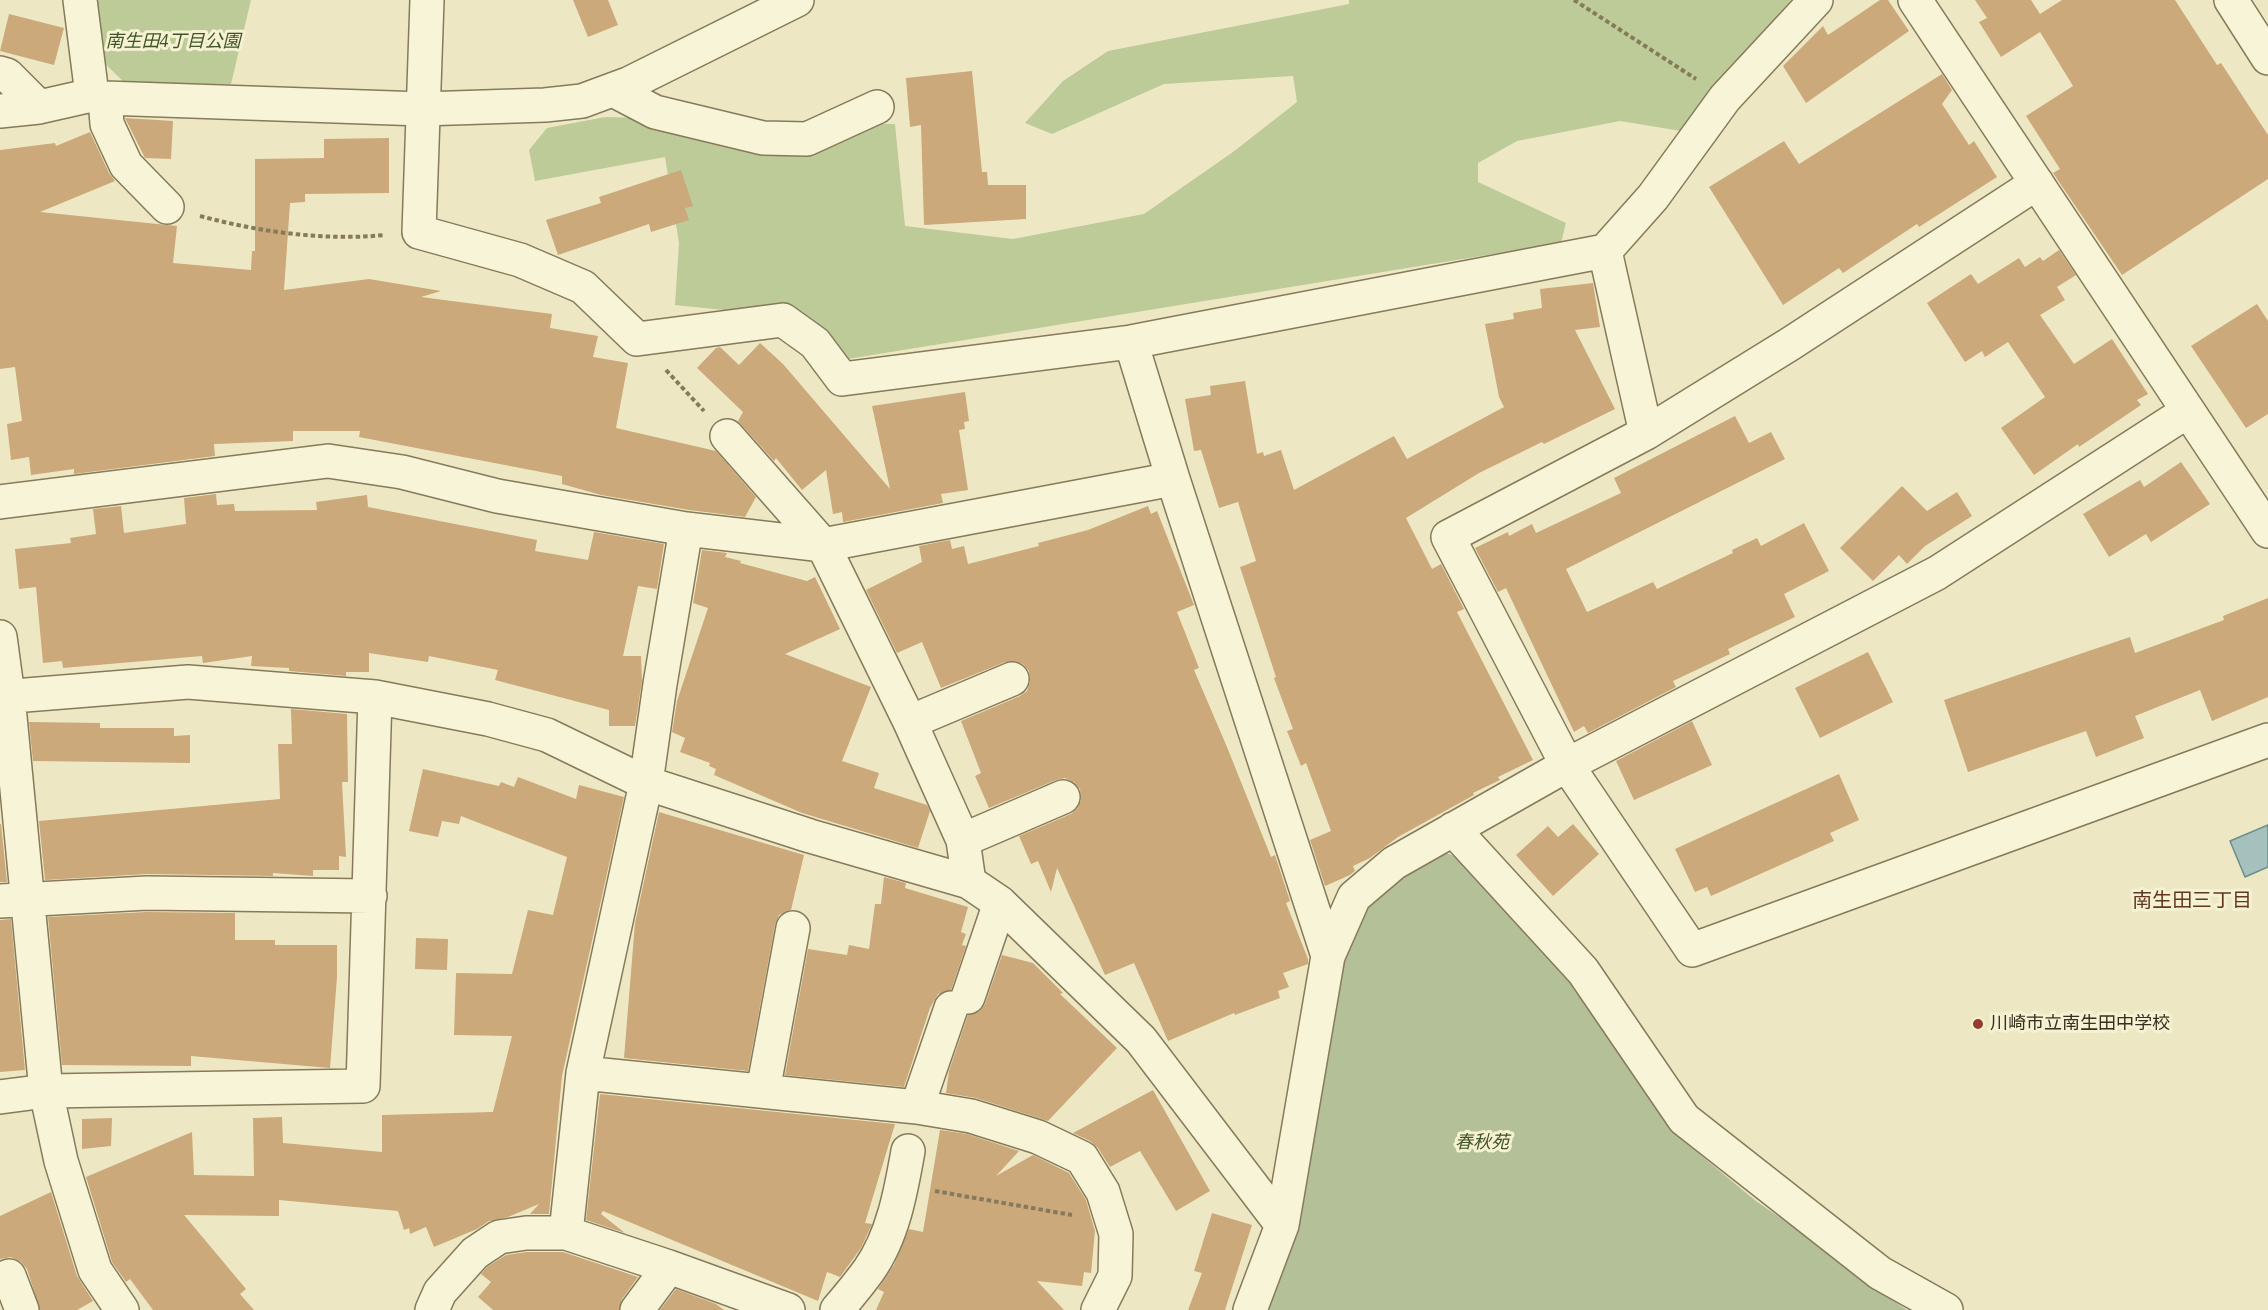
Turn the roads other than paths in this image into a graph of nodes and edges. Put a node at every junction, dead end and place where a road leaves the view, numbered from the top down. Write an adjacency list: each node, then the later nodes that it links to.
1 (80, 0): 10 (street)
2 (427, 0): 13 (street)
3 (797, 0): 9 (street)
4 (1816, 0): 17 (street)
5 (1915, 0): 15 (street)
6 (2231, 0): 7 (street)
7 (2268, 58)
8 (0, 73): 11 (street)
9 (613, 90): 12 (street); 13 (street)
10 (98, 97): 11 (street); 13 (street); 16 (street)
11 (39, 107): 14 (street)
12 (877, 107)
13 (422, 109): 18 (street)
14 (0, 111)
15 (2037, 183): 19 (street); 20 (street)
16 (167, 207)
17 (1605, 251): 18 (street); 20 (street)
18 (1131, 342): 22 (street)
19 (2188, 411): 25 (street); 33 (street)
20 (1646, 433): 33 (street)
21 (727, 436): 26 (street)
22 (1173, 479): 26 (street); 43 (street)
23 (0, 502): 24 (street)
24 (686, 529): 26 (street); 34 (street)
25 (2268, 531)
26 (823, 545): 31 (street)
27 (0, 637): 29 (street)
28 (1012, 679): 31 (street)
29 (4, 697): 30 (street); 40 (street)
30 (375, 697): 34 (street); 39 (street)
31 (910, 722): 37 (street)
32 (2268, 741): 33 (street)
33 (1567, 765): 36 (street)
34 (646, 783): 38 (street); 44 (street)
35 (1063, 797): 37 (street)
36 (1453, 829): 43 (street); 54 (street)
37 (963, 840): 38 (street)
38 (969, 882): 41 (street)
39 (370, 897): 40 (street); 45 (street)
40 (13, 899): 45 (street)
41 (1000, 903): 48 (street); 50 (street)
42 (793, 928): 46 (street)
43 (1328, 957): 50 (street)
44 (583, 1073): 46 (street); 51 (street)
45 (46, 1091): 47 (street); 56 (street)
46 (763, 1091): 48 (street)
47 (0, 1097)
48 (917, 1107): 61 (street)
49 (908, 1151): 60 (street)
50 (1282, 1225): 62 (street)
51 (566, 1233): 52 (street); 57 (street)
52 (669, 1267): 58 (street); 59 (street)
53 (0, 1280): 55 (street)
54 (1936, 1307)
55 (22, 1310)
56 (122, 1310)
57 (432, 1310)
58 (637, 1310)
59 (788, 1310)
60 (837, 1310)
61 (1098, 1310)
62 (1250, 1310)

